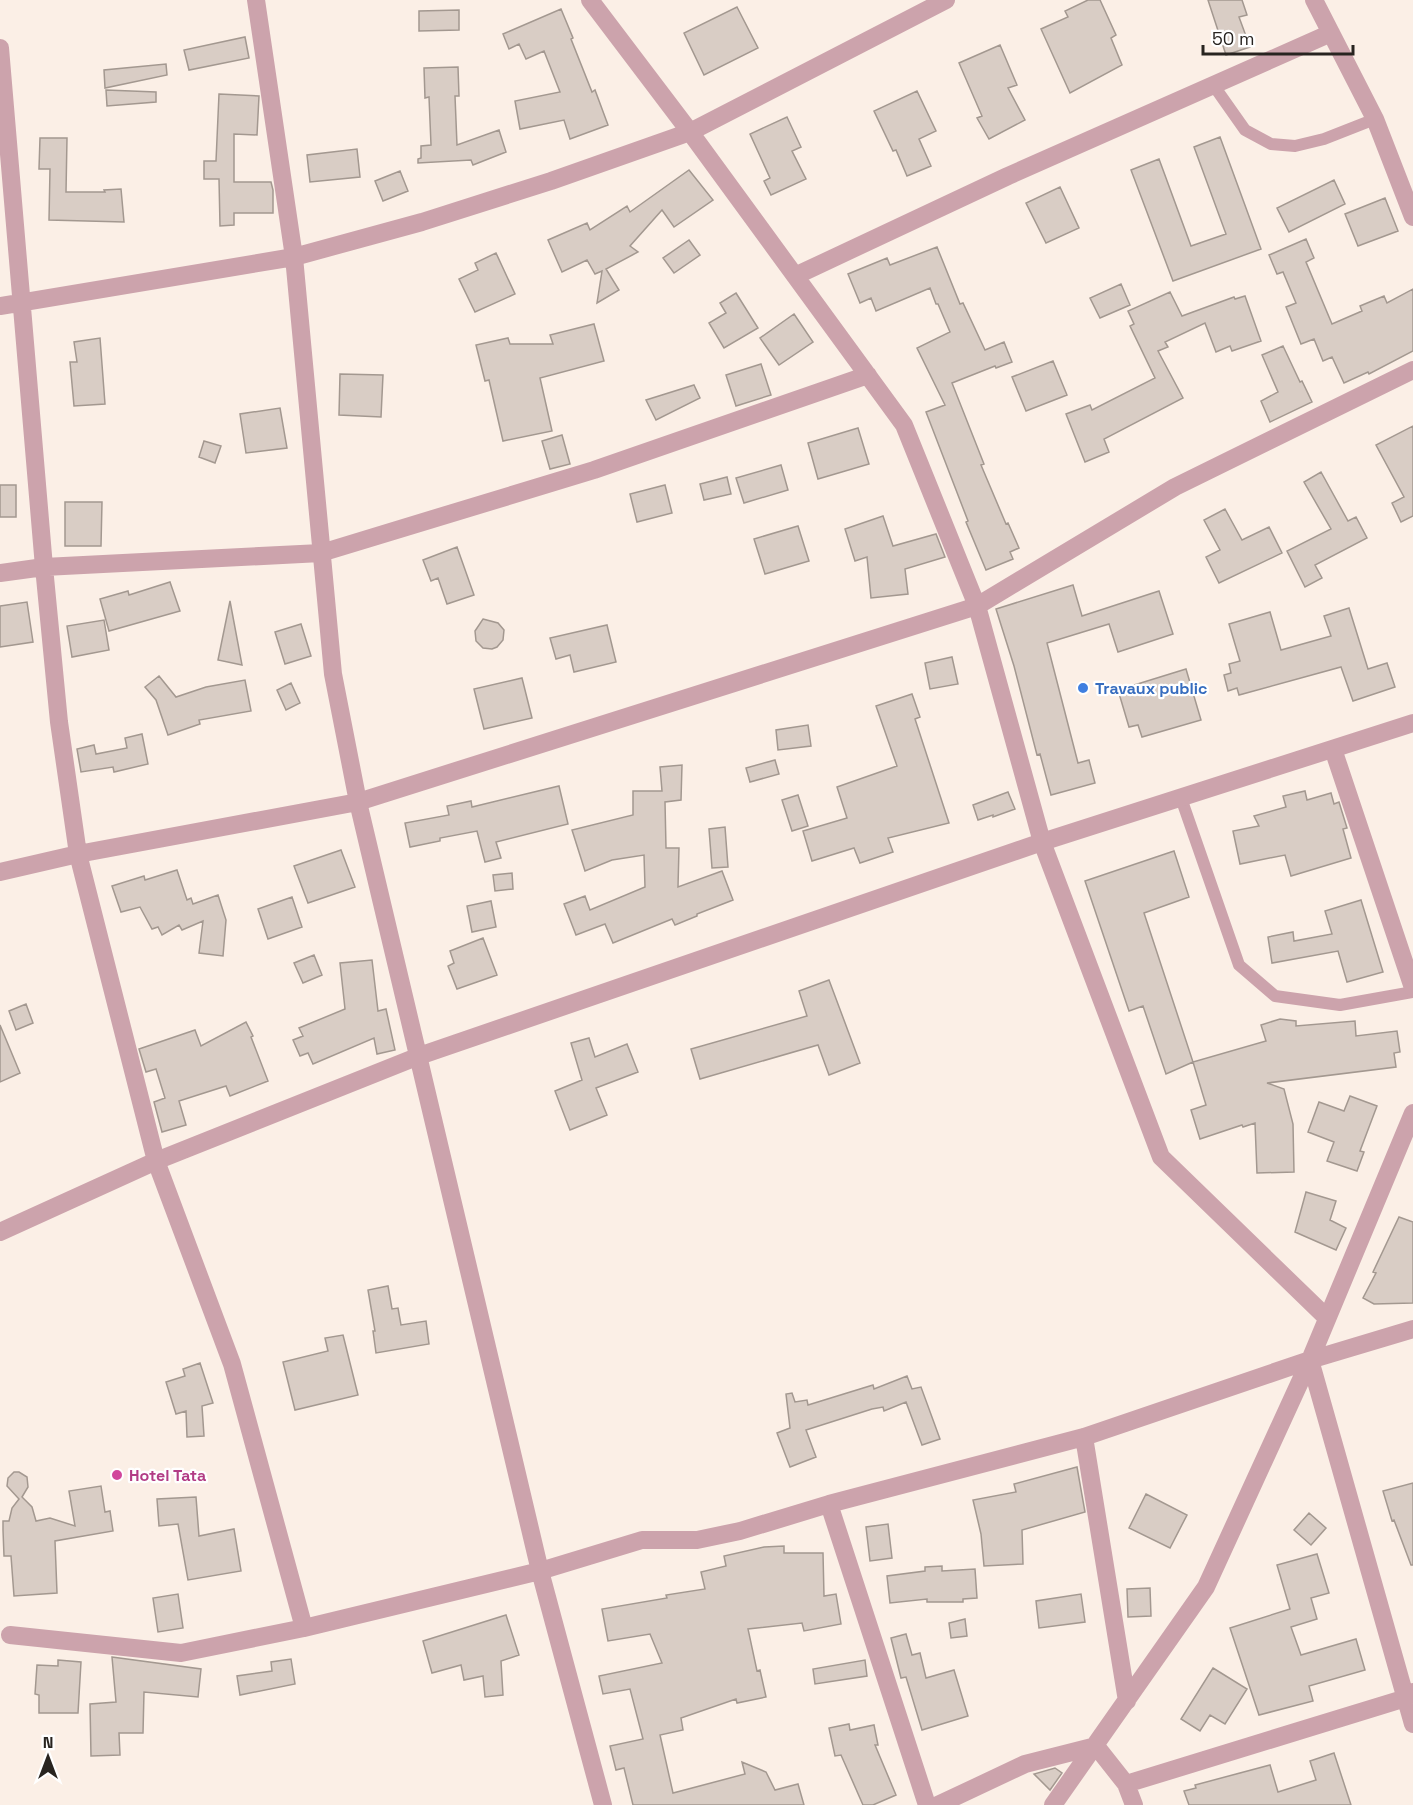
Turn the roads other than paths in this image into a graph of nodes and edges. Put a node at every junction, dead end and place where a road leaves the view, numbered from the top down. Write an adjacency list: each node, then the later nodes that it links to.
1 (256, 0): 11 (street)
2 (590, 0): 9 (street)
3 (946, 0): 9 (street)
4 (1314, 0): 5 (street)
5 (1331, 33): 7 (street); 8 (street)
6 (0, 48): 13 (street)
7 (1214, 86): 8 (lane); 12 (street)
8 (1375, 119): 10 (street)
9 (690, 132): 11 (street); 12 (street)
10 (1413, 217)
11 (294, 257): 13 (street); 17 (street)
12 (795, 276): 16 (street)
13 (22, 302): 14 (street); 18 (street)
14 (0, 306)
15 (1413, 370): 20 (street)
16 (868, 375): 17 (street); 20 (street)
17 (321, 553): 18 (street); 24 (street)
18 (44, 567): 19 (street); 26 (street)
19 (0, 573)
20 (977, 606): 24 (street); 25 (street)
21 (1413, 723): 22 (street)
22 (1333, 749): 23 (street); 28 (street)
23 (1181, 798): 25 (street); 28 (lane)
24 (358, 802): 26 (street); 29 (street)
25 (1042, 842): 29 (street); 33 (street)
26 (78, 854): 27 (street); 31 (street)
27 (0, 872)
28 (1413, 990)
29 (419, 1056): 31 (street); 38 (street)
30 (1413, 1113): 33 (street)
31 (156, 1161): 32 (street); 39 (street)
32 (0, 1232)
33 (1326, 1317): 35 (street)
34 (1413, 1329): 35 (street)
35 (1310, 1360): 36 (street); 41 (street); 42 (street)
36 (1084, 1437): 37 (street); 42 (street)
37 (829, 1504): 38 (street); 47 (street)
38 (540, 1571): 39 (street); 46 (street)
39 (304, 1628): 40 (street)
40 (10, 1635)
41 (1410, 1695): 43 (street); 45 (street)
42 (1127, 1701): 44 (street)
43 (1413, 1724)
44 (1096, 1746): 45 (street); 48 (street); 49 (street)
45 (1126, 1784): 50 (street)
46 (603, 1805)
47 (927, 1805)
48 (938, 1805)
49 (1053, 1805)
50 (1134, 1805)

